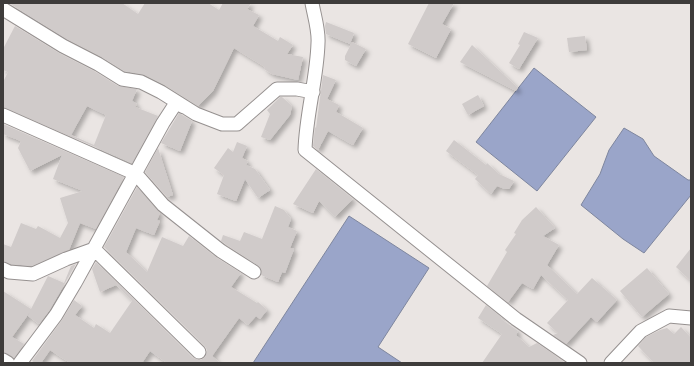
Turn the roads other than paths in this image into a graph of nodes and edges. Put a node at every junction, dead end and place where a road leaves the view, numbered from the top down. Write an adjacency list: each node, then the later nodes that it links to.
1 (312, 3): 3 (street)
2 (3, 9): 4 (street)
3 (313, 92): 4 (street); 15 (street)
4 (196, 114): 6 (street)
5 (3, 116): 6 (street)
6 (136, 174): 7 (street); 9 (street)
7 (94, 249): 8 (street); 11 (street); 14 (street)
8 (3, 269)
9 (254, 272)
10 (691, 318): 16 (street)
11 (198, 352)
12 (3, 360): 13 (street)
13 (8, 363)
14 (20, 363)
15 (580, 363)
16 (610, 363)

